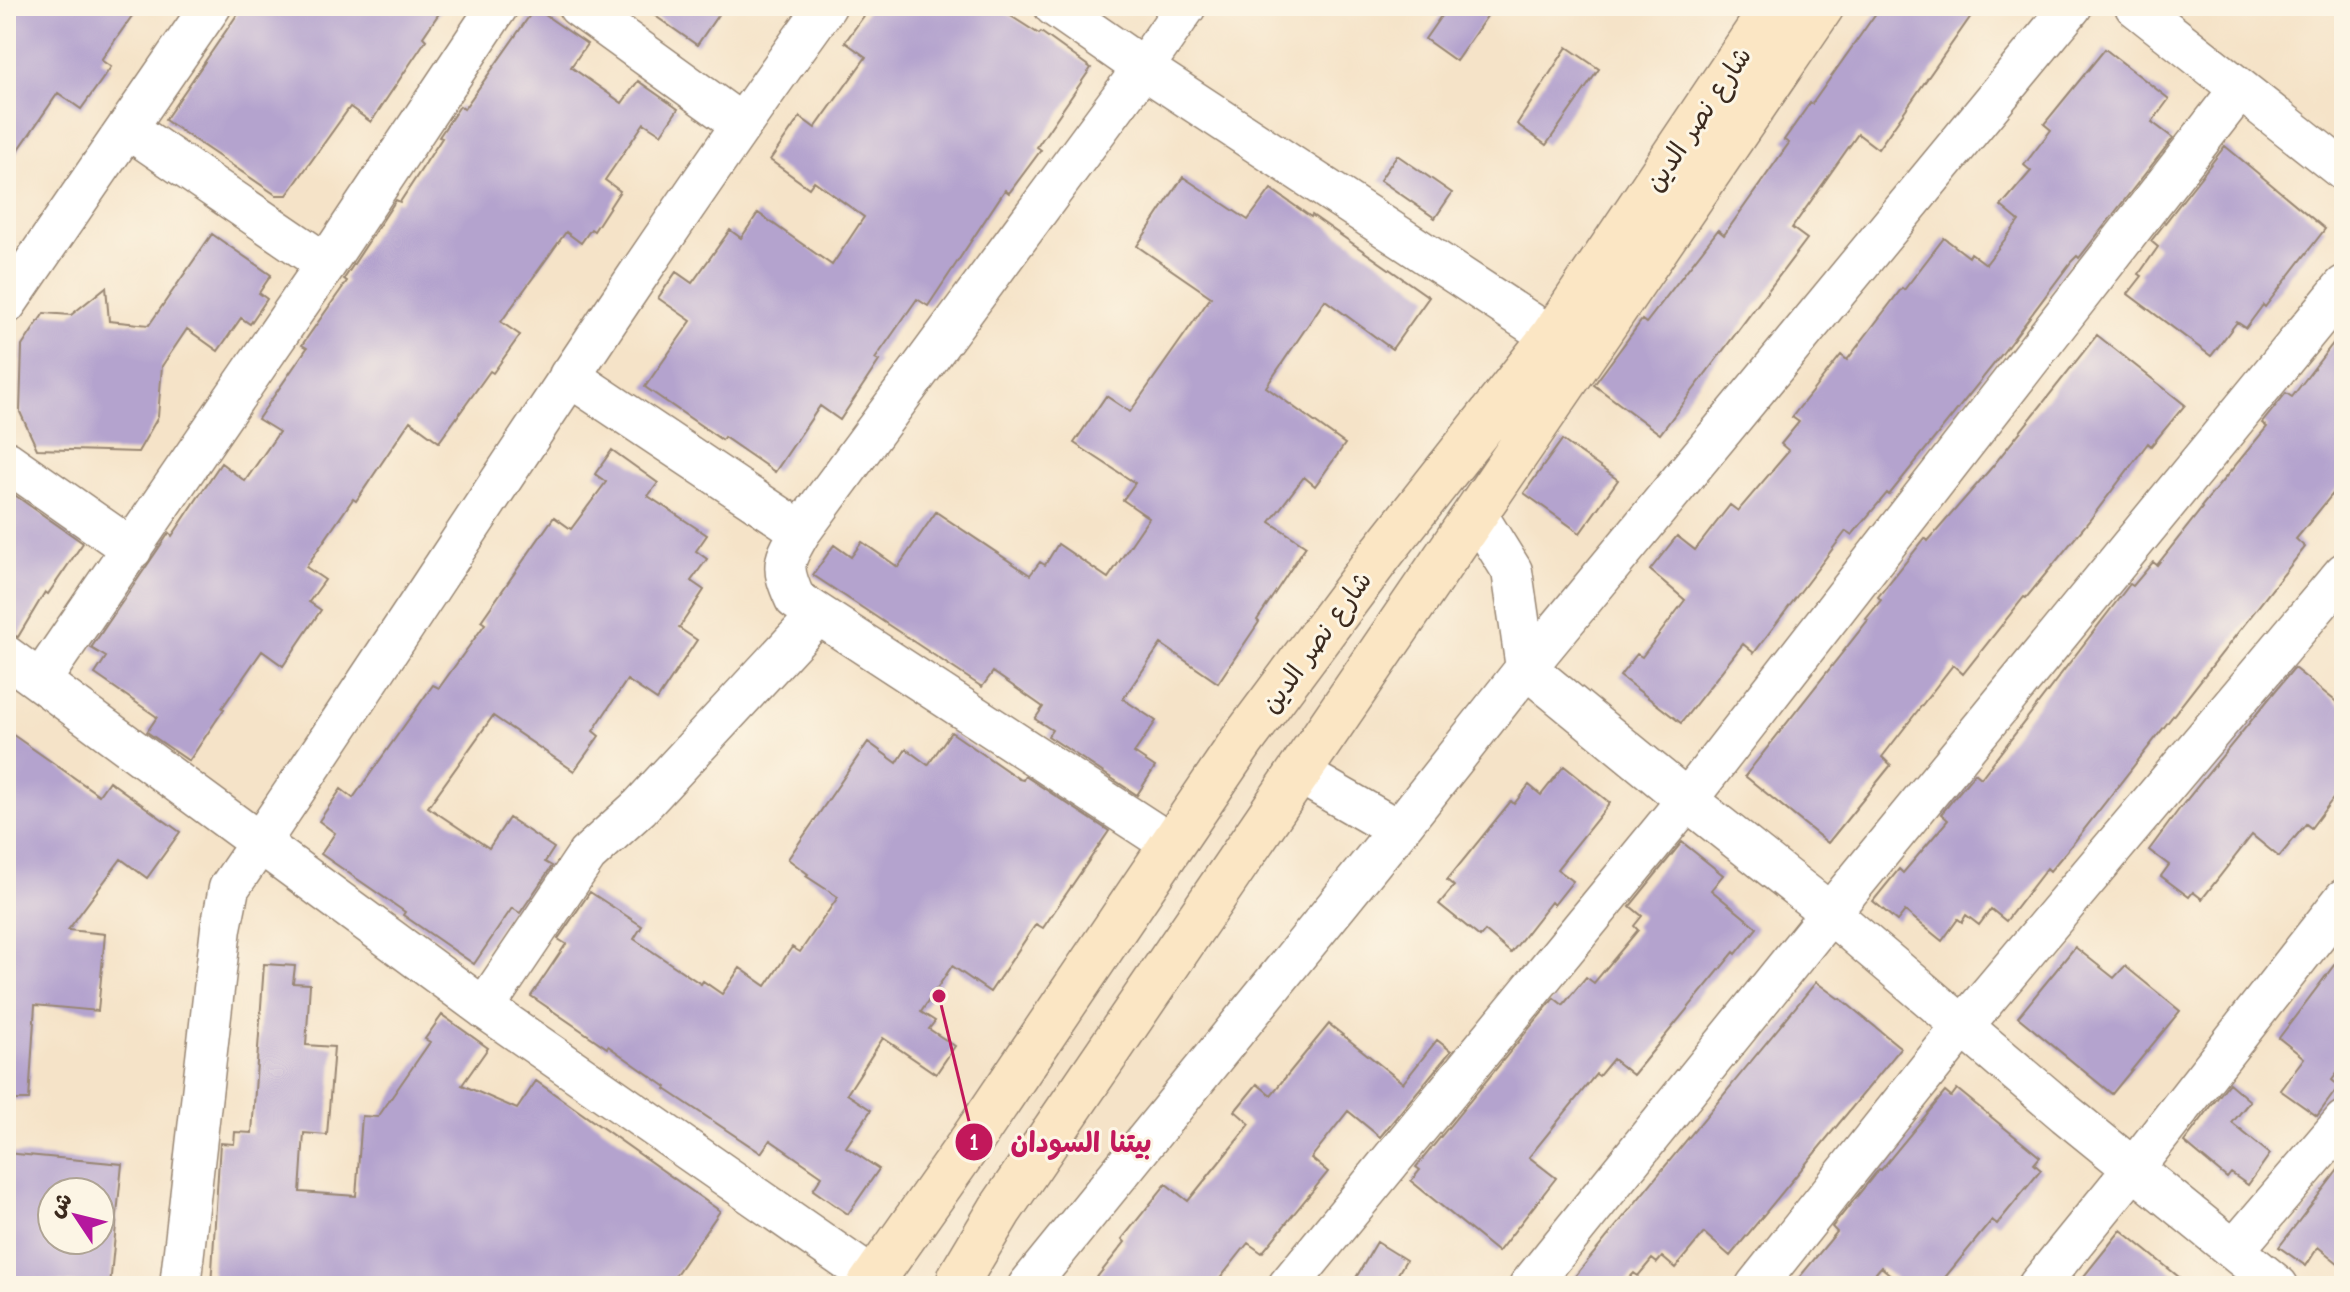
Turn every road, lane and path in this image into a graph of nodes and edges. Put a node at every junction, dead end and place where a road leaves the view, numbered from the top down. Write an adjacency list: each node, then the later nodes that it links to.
1 (211, 6): 14 (street)
2 (498, 6): 16 (street)
3 (578, 6): 13 (street)
4 (826, 6): 13 (street)
5 (1054, 6): 11 (street)
6 (1186, 6): 11 (street)
7 (1774, 6): 19 (street, شارع نصر الدين)
8 (1822, 6): 22 (street, شارع نصر الدين)
9 (2072, 6): 28 (street)
10 (2135, 6): 12 (street)
11 (1143, 68): 19 (street); 23 (street)
12 (2239, 90): 15 (street); 32 (street)
13 (741, 124): 20 (street)
14 (127, 128): 16 (street); 18 (street)
15 (2344, 171)
16 (326, 264): 24 (street)
17 (2344, 286): 37 (street)
18 (6, 304)
19 (1552, 337): 30 (street, شارع نصر الدين)
20 (569, 376): 23 (street); 34 (street)
21 (6, 461): 24 (street)
22 (1476, 513): 28 (street); 31 (street, شارع نصر الدين)
23 (801, 531): 26 (street)
24 (132, 549): 29 (street)
25 (2344, 573): 39 (street)
26 (818, 615): 35 (street); 38 (street)
27 (6, 656): 29 (street)
28 (1526, 668): 32 (street); 33 (street)
29 (40, 681): 34 (street)
30 (1242, 741): 31 (street); 35 (street, شارع نصر الدين)
31 (1299, 773): 33 (street); 45 (street, شارع نصر الدين)
32 (1687, 800): 37 (street); 47 (street)
33 (1398, 830): 46 (street)
34 (259, 844): 38 (street); 44 (street)
35 (1172, 845): 43 (street, شارع نصر الدين)
36 (2344, 899): 41 (street)
37 (1830, 913): 39 (street); 48 (street)
38 (484, 1008): 43 (street)
39 (1963, 1026): 41 (street); 49 (street)
40 (2344, 1121): 42 (street)
41 (2133, 1169): 42 (street); 50 (street)
42 (2234, 1250): 51 (street)
43 (876, 1284)
44 (180, 1286)
45 (958, 1286)
46 (1028, 1286)
47 (1288, 1286)
48 (1529, 1286)
49 (1756, 1286)
50 (2038, 1286)
51 (2278, 1286)

